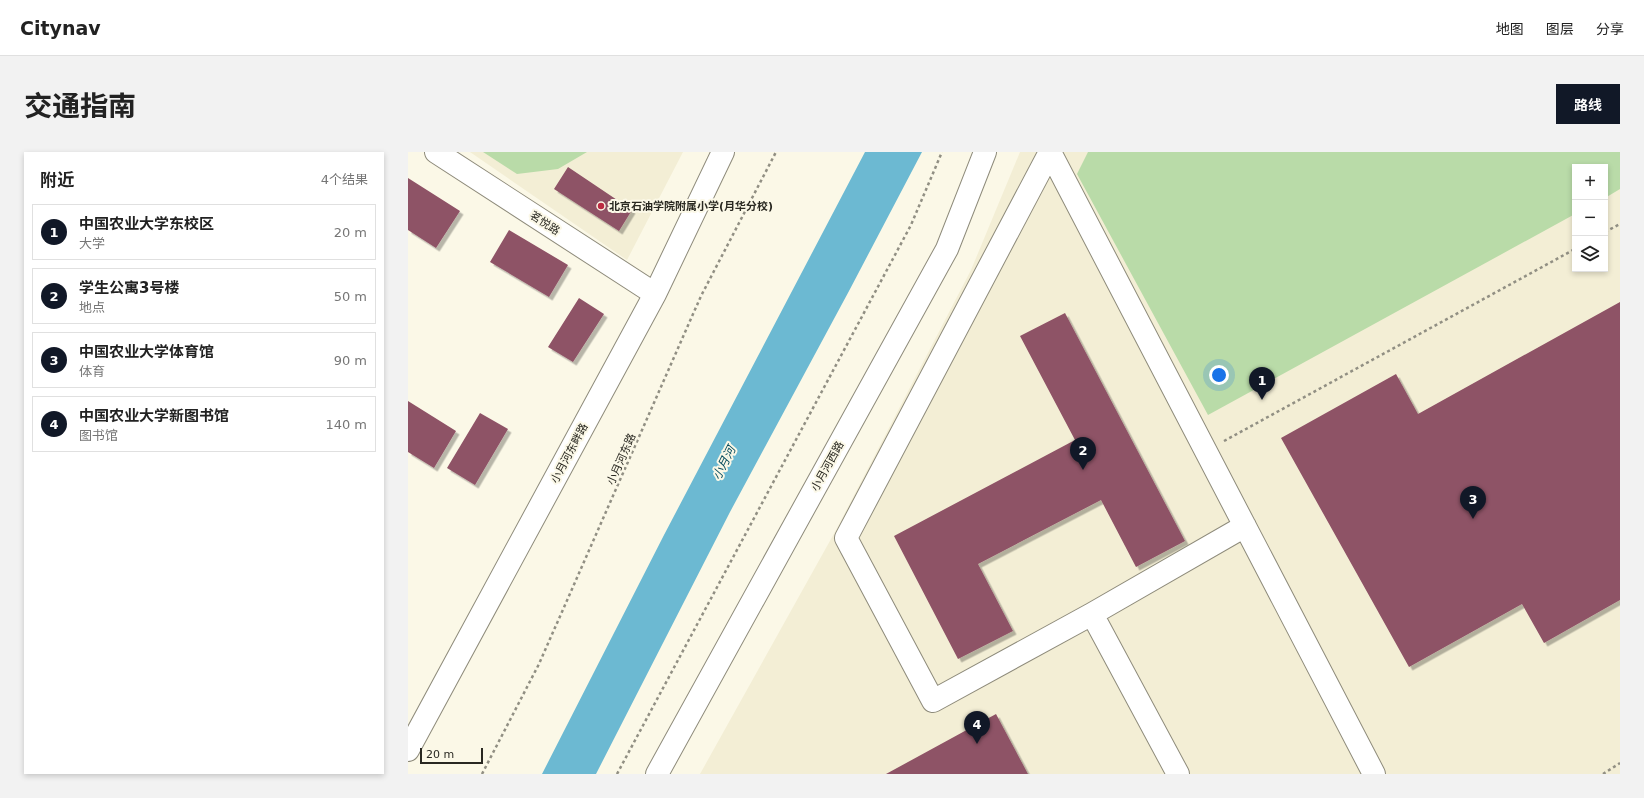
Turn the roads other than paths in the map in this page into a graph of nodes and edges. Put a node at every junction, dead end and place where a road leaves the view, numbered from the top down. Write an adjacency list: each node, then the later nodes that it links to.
1 (436, 152): 5 (street, 茗悦路)
2 (723, 152): 5 (street, 小月河东畔路)
3 (986, 152): 9 (street, 小月河西路)
4 (1050, 152): 6 (street); 7 (street)
5 (655, 294): 8 (street, 小月河东畔路)
6 (1245, 526): 7 (street); 11 (street)
7 (1092, 614): 10 (street)
8 (408, 750)
9 (657, 774)
10 (1178, 774)
11 (1374, 774)

